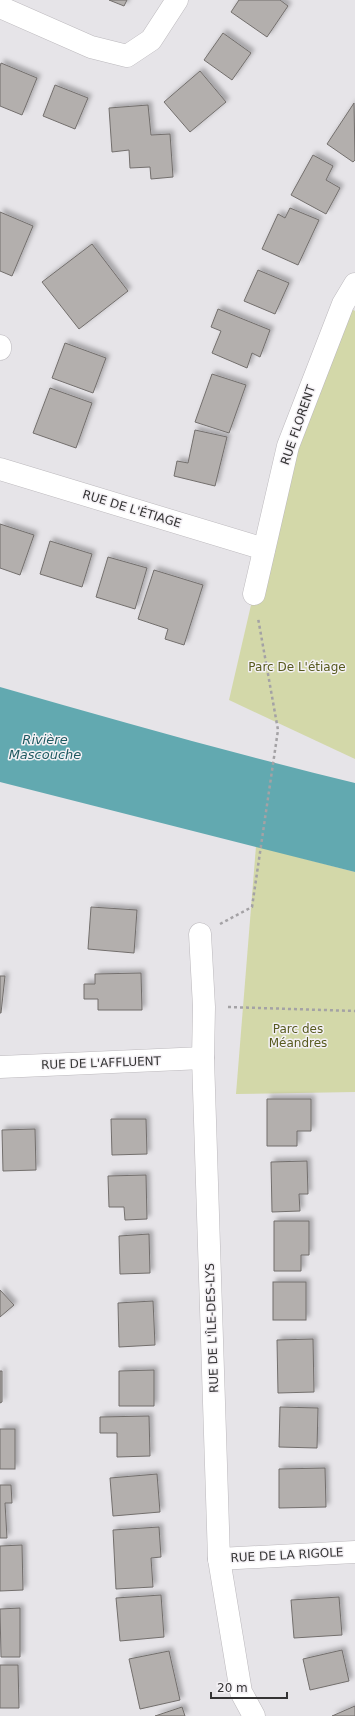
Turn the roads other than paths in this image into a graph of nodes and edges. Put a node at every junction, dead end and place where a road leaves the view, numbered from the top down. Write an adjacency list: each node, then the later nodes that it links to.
1 (177, 0): 2 (street)
2 (0, 8)
3 (355, 284): 7 (street, RUE FLORENT)
4 (0, 346): 5 (street)
5 (0, 349)
6 (0, 469): 7 (street, RUE DE L'ÉTIAGE)
7 (264, 550): 8 (street, RUE FLORENT)
8 (254, 594)
9 (200, 934): 10 (street, RUE DE L'ÎLE-DES-LYS)
10 (203, 1058): 11 (street, RUE DE L'AFFLUENT); 13 (street, RUE DE L'ÎLE-DES-LYS)
11 (0, 1067)
12 (355, 1552): 13 (street, RUE DE LA RIGOLE)
13 (219, 1559): 14 (street, RUE DE L'ÎLE-DES-LYS)
14 (254, 1716)

